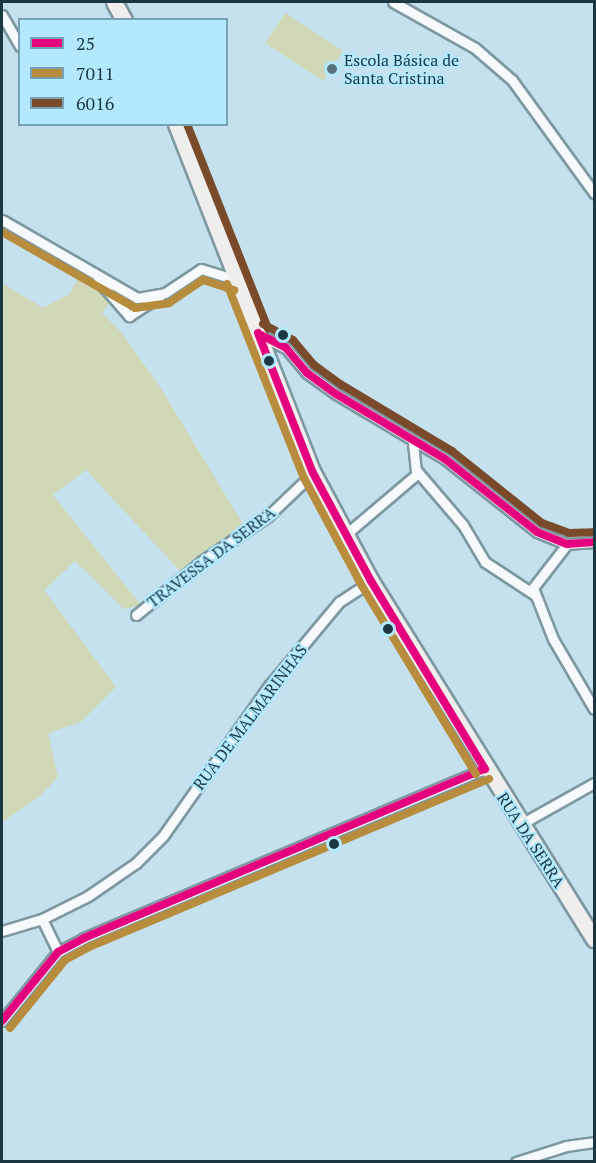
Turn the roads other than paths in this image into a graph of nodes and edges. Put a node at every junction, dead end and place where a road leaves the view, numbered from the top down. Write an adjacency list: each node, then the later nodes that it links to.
1 (114, 2): 4 (main road)
2 (393, 2): 7 (street)
3 (2, 15): 5 (street)
4 (123, 18)
5 (18, 43)
6 (177, 126): 10 (main road, RUA DA SERRA)
7 (594, 194)
8 (2, 220): 9 (street)
9 (95, 276): 11 (street); 11 (street)
10 (237, 280): 11 (street); 12 (main road, RUA DA SERRA)
11 (165, 293)
12 (258, 333): 13 (street); 15 (main road, RUA DA SERRA)
13 (413, 443): 14 (street); 18 (street)
14 (418, 472): 16 (street); 20 (street)
15 (312, 473): 16 (main road, RUA DA SERRA); 21 (street, TRAVESSA DA SERRA)
16 (345, 535): 19 (main road, RUA DA SERRA)
17 (594, 542): 18 (street)
18 (567, 544): 20 (street)
19 (371, 581): 23 (main road, RUA DA SERRA); 26 (street, RUA DE MALMARINHAS)
20 (535, 595): 22 (street)
21 (135, 615)
22 (594, 709)
23 (485, 769): 25 (main road, RUA DA SERRA); 29 (street)
24 (594, 783): 25 (street)
25 (521, 824): 28 (main road, RUA DA SERRA)
26 (42, 919): 27 (street, RUA DE MALMARINHAS); 29 (street)
27 (2, 931)
28 (594, 939)
29 (58, 952): 30 (street)
30 (2, 1021)
31 (594, 1142): 32 (street)
32 (516, 1161)

